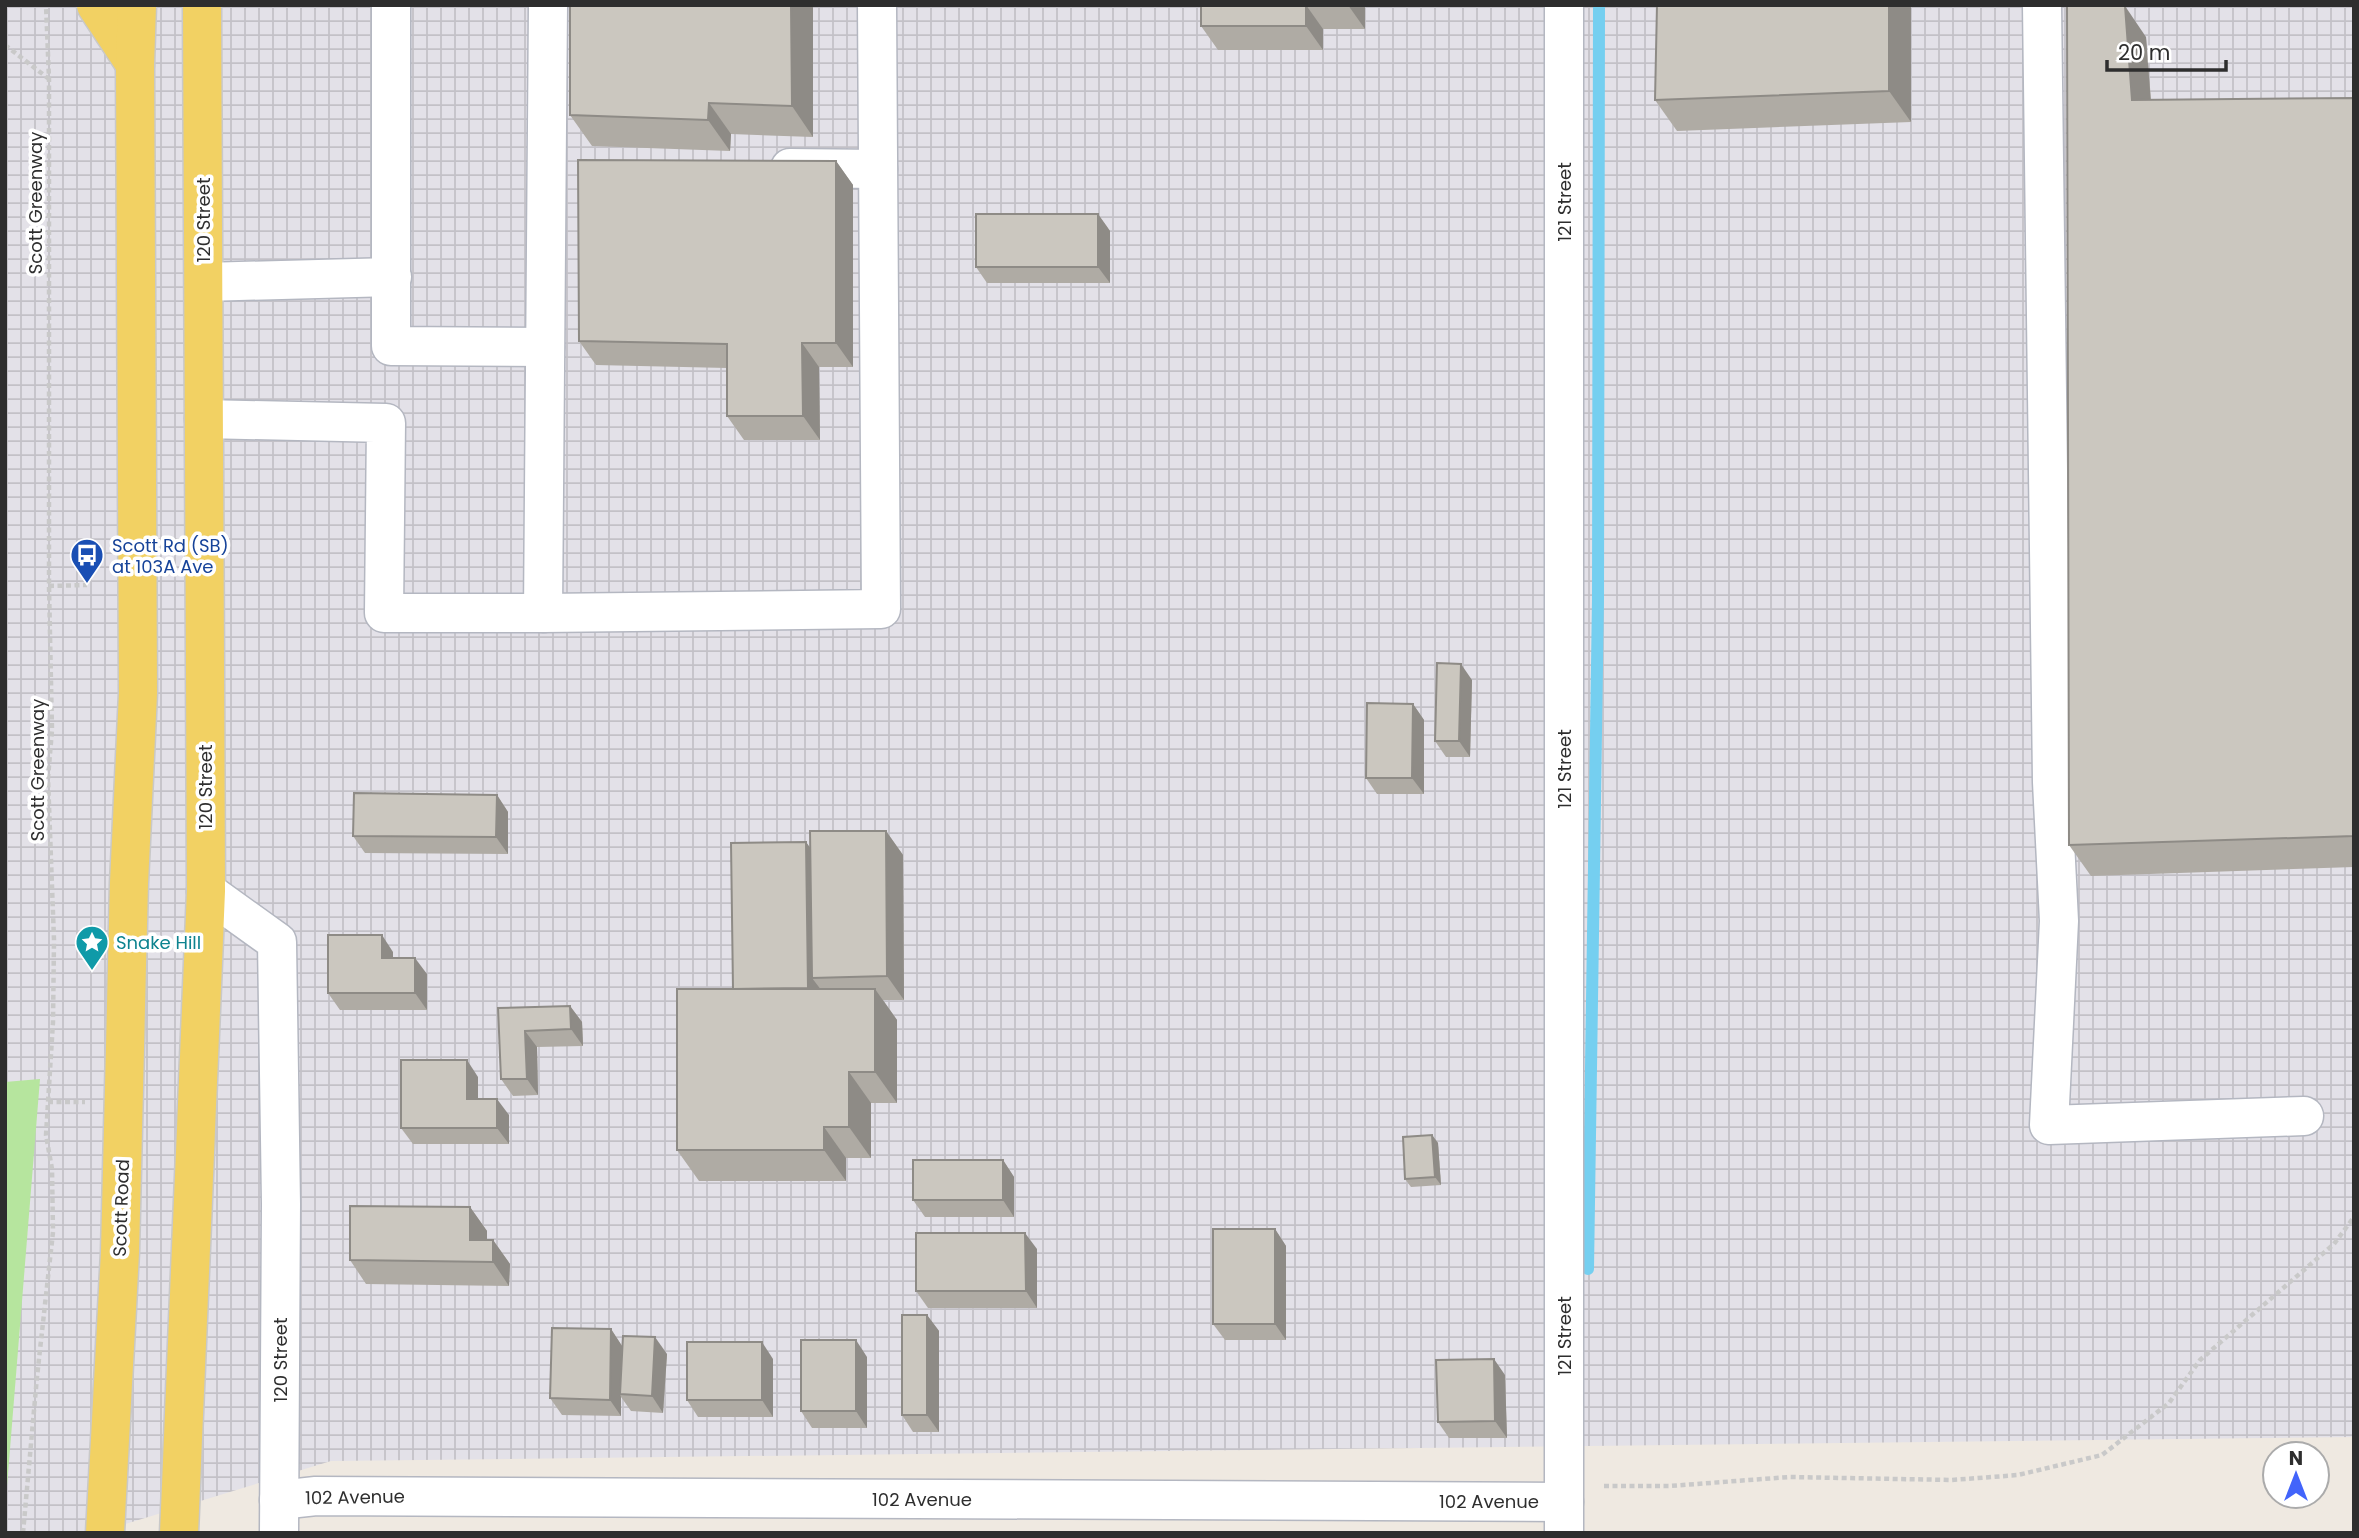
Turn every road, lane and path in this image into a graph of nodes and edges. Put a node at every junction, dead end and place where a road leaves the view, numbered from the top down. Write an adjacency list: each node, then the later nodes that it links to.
1 (46, 5): 12 (path, Scott Greenway)
2 (96, 5): 11 (main road)
3 (137, 5): 11 (main road)
4 (202, 5): 18 (main road, 120 Street)
5 (391, 5): 17 (street)
6 (548, 5): 13 (street)
7 (877, 5): 16 (street)
8 (1564, 5): 29 (street, 121 Street)
9 (2042, 5): 25 (street)
10 (5, 45): 12 (path)
11 (135, 64): 30 (main road, Scott Road)
12 (49, 79): 22 (path, Scott Greenway)
13 (546, 167): 14 (street); 19 (street)
14 (588, 168)
15 (754, 168): 16 (street)
16 (878, 169): 23 (street)
17 (392, 277): 18 (street); 19 (street)
18 (204, 282): 20 (main road, 120 Street)
19 (545, 347): 23 (street)
20 (204, 419): 23 (street); 24 (main road, 120 Street)
21 (87, 585): 22 (path)
22 (49, 586): 31 (path, Scott Greenway)
23 (543, 613)
24 (206, 891): 28 (street, 120 Street); 32 (main road)
25 (2304, 1116)
26 (2354, 1217): 27 (path)
27 (1600, 1486)
28 (279, 1516): 29 (street, 102 Avenue)
29 (1564, 1517)
30 (106, 1522)
31 (23, 1533)
32 (179, 1533)

